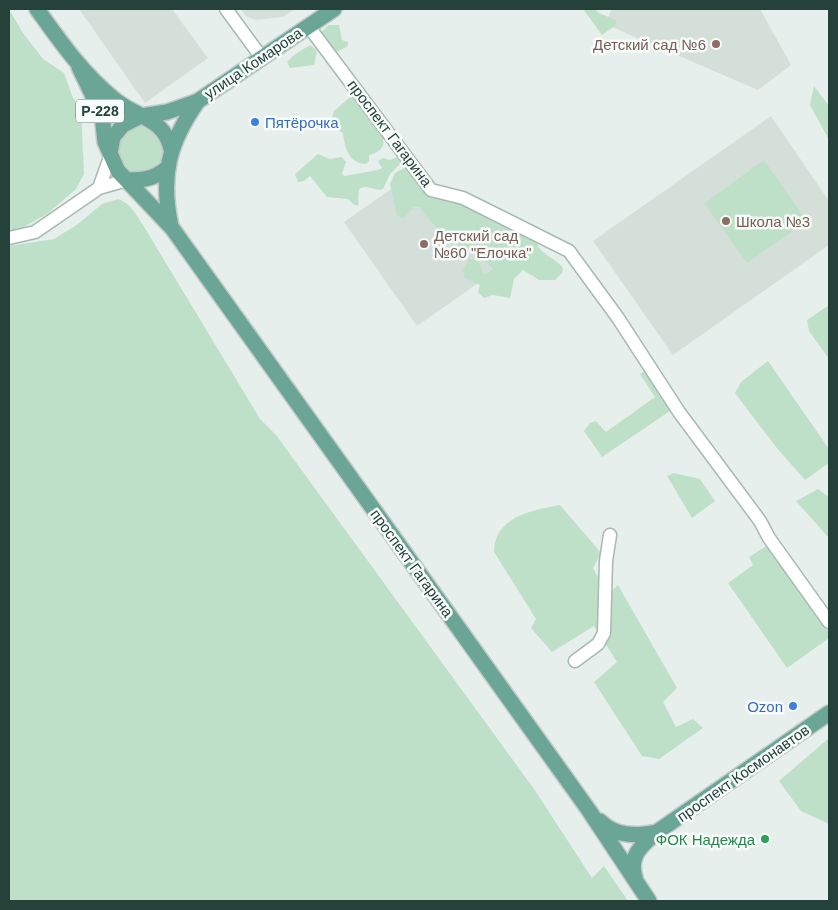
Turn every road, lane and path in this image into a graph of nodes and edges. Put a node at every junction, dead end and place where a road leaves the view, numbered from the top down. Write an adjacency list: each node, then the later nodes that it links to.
1 (36, 9): 6 (main road, Р-228)
2 (226, 9): 5 (street)
3 (334, 9): 4 (main road, улица Комарова / Р-228)
4 (308, 27): 5 (main road, улица Комарова / Р-228); 17 (street, проспект Гагарина)
5 (262, 58): 7 (main road, улица Комарова / Р-228)
6 (79, 67): 8 (main road, Р-228); 10 (main road, Р-228)
7 (198, 101): 8 (main road, Р-228); 9 (main road, Р-228)
8 (141, 116): 9 (main road, Р-228); 10 (main road, Р-228)
9 (171, 149): 11 (main road, Р-228)
10 (110, 157): 12 (main road, Р-228); 13 (street)
11 (167, 168): 12 (main road); 14 (main road, проспект Гагарина)
12 (127, 180): 13 (street); 14 (main road, проспект Гагарина)
13 (99, 188): 15 (street)
14 (172, 228): 20 (main road, проспект Гагарина)
15 (9, 238)
16 (610, 535): 18 (street)
17 (829, 622)
18 (575, 661)
19 (829, 713): 21 (main road, проспект Космонавтов)
20 (588, 809): 21 (main road); 22 (main road, проспект Гагарина)
21 (657, 832): 22 (main road, проспект Космонавтов)
22 (636, 881): 23 (main road, проспект Гагарина)
23 (649, 901)

